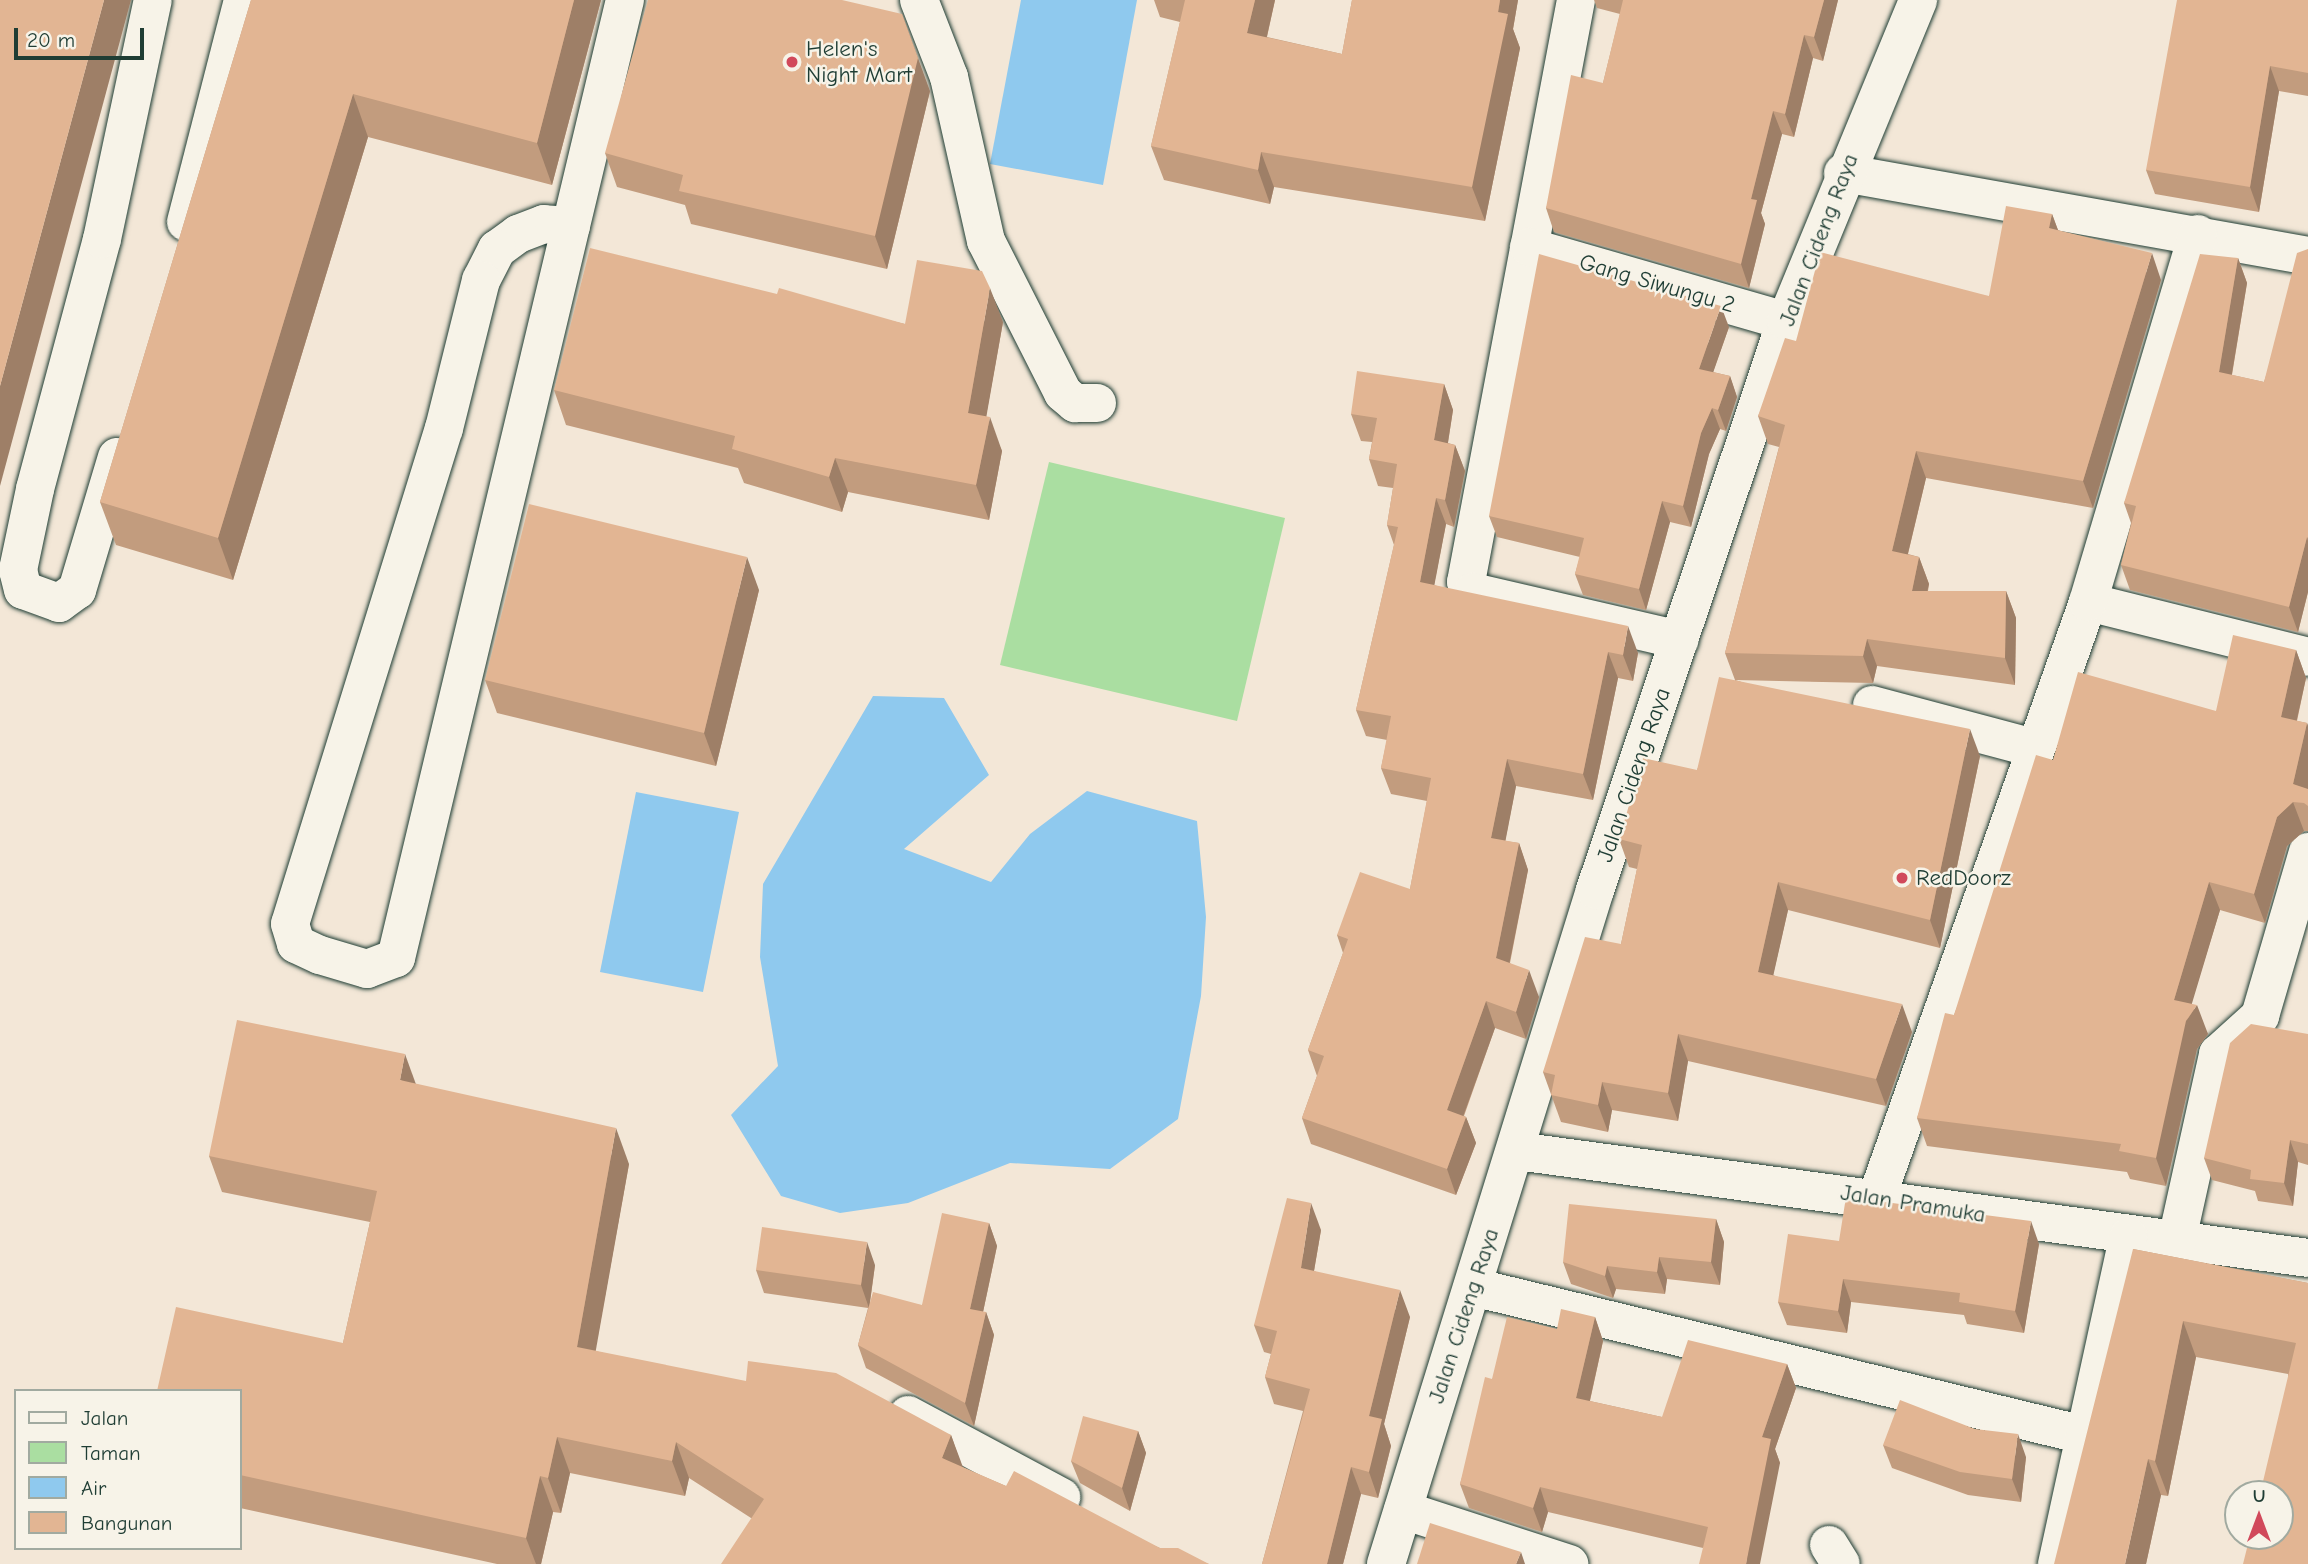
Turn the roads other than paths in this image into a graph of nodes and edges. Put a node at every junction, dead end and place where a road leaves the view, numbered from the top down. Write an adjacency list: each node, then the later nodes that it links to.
1 (153, 0): 15 (street)
2 (243, 0): 12 (street)
3 (625, 0): 8 (street)
4 (919, 0): 14 (street)
5 (1576, 0): 10 (street)
6 (1919, 0): 7 (street, Jalan Cideng Raya)
7 (1843, 173): 9 (street); 13 (street, Jalan Cideng Raya)
8 (571, 226): 8 (street)
9 (2198, 234): 11 (street); 16 (street)
10 (1529, 247): 13 (street, Gang Siwungu 2); 17 (street)
11 (2308, 256)
12 (176, 263)
13 (1786, 321): 17 (street, Jalan Cideng Raya)
14 (1097, 404)
15 (128, 423)
16 (2088, 602): 18 (street); 20 (street)
17 (1680, 640): 22 (street, Jalan Cideng Raya)
18 (2308, 657)
19 (1872, 705): 20 (street)
20 (2034, 747): 23 (street)
21 (2308, 852): 25 (street)
22 (1517, 1151): 23 (street, Jalan Pramuka); 27 (street, Jalan Cideng Raya)
23 (1877, 1197): 24 (street, Jalan Pramuka)
24 (2128, 1237): 25 (street, Jalan Pramuka); 29 (street)
25 (2176, 1244): 26 (street, Jalan Pramuka)
26 (2308, 1258)
27 (1473, 1287): 29 (street); 30 (street, Jalan Cideng Raya)
28 (874, 1397): 31 (street)
29 (2084, 1435): 34 (street)
30 (1403, 1510): 32 (street, Jalan Cideng Raya); 33 (street)
31 (1089, 1512)
32 (1386, 1564)
33 (1569, 1564)
34 (2057, 1564)

